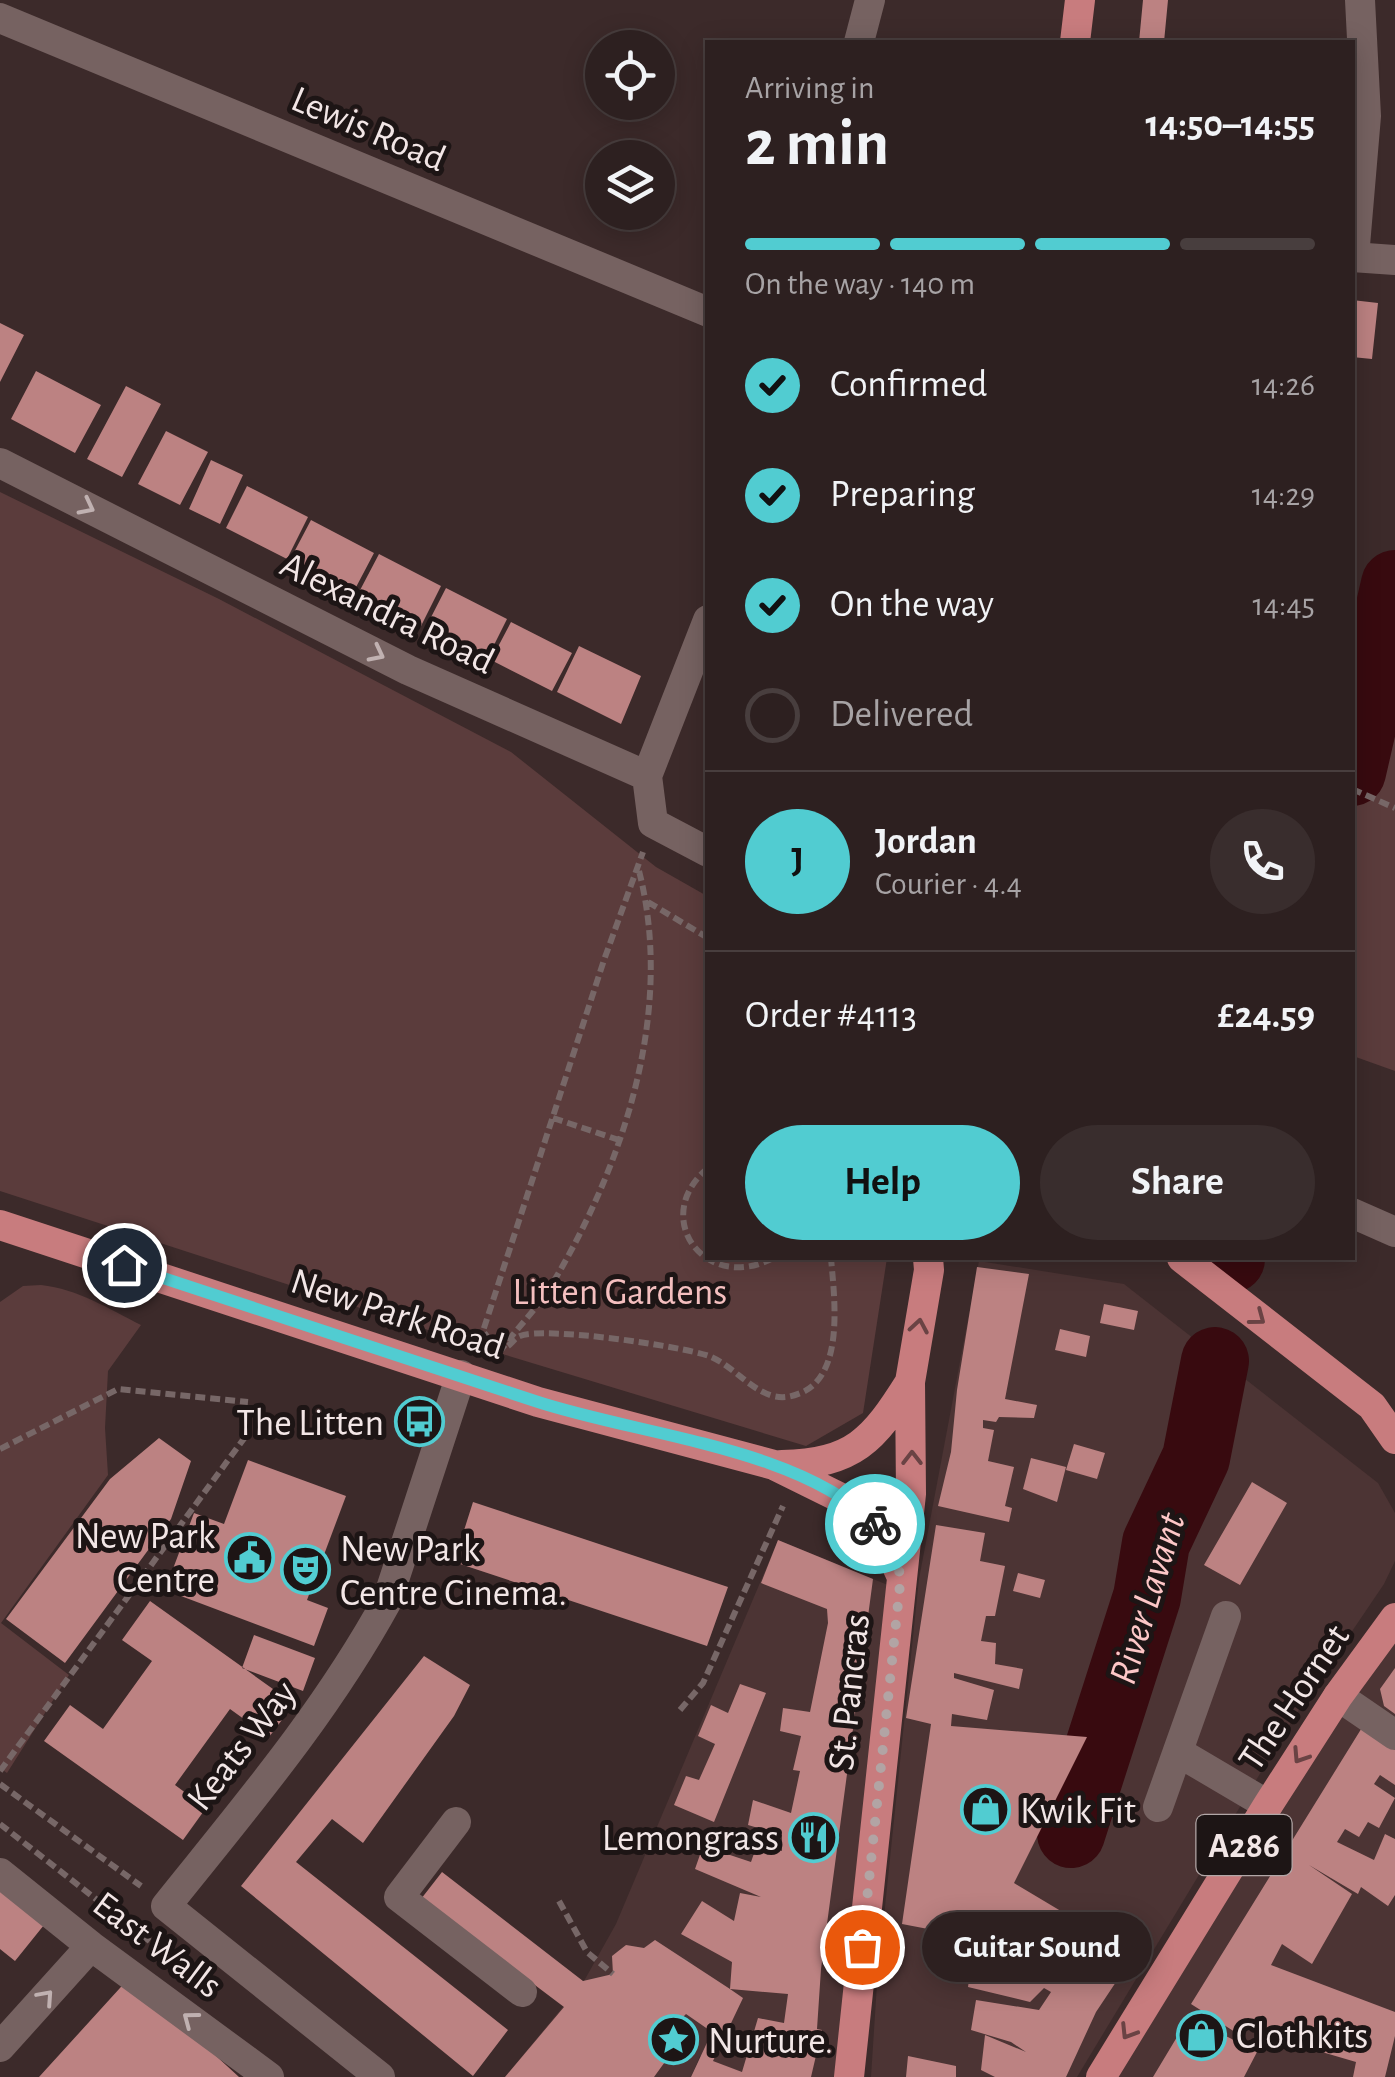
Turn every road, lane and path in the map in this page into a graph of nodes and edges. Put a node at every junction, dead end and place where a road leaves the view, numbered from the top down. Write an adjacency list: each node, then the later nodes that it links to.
1 (870, 0): 5 (street)
2 (1080, 0): 6 (main road)
3 (1360, 0): 7 (street)
4 (0, 18): 10 (street, Lewis Road)
5 (860, 40)
6 (1075, 40)
7 (1355, 235)
8 (1355, 257): 9 (street)
9 (1395, 260)
10 (705, 311)
11 (0, 463): 13 (street, Alexandra Road, one-way to 13)
12 (705, 628): 13 (street)
13 (647, 776): 16 (street)
14 (1355, 790): 15 (path)
15 (1395, 808)
16 (653, 823): 17 (street); 18 (path)
17 (705, 850)
18 (638, 866): 19 (path); 21 (path)
19 (648, 902): 20 (path); 22 (path)
20 (705, 936)
21 (553, 1118): 22 (path); 33 (path)
22 (619, 1140): 33 (path)
23 (705, 1170): 27 (path)
24 (1355, 1214): 26 (street)
25 (4, 1232): 35 (main road, New Park Road)
26 (1395, 1232)
27 (705, 1256)
28 (711, 1260): 29 (path)
29 (767, 1260)
30 (830, 1260): 33 (path)
31 (1185, 1260): 38 (main road, one-way to 38)
32 (931, 1262): 36 (main road, St. Pancras, one-way to 32)
33 (499, 1353): 34 (path)
34 (506, 1362)
35 (461, 1375): 42 (main road, New Park Road); 58 (street, Keats Way)
36 (910, 1382): 42 (main road, New Park Road); 43 (main road, St. Pancras, one-way to 36)
37 (248, 1402): 41 (path)
38 (1384, 1411): 40 (main road)
39 (248, 1433): 50 (path)
40 (1395, 1439)
41 (0, 1449)
42 (785, 1470): 43 (main road, New Park Road); 47 (path)
43 (901, 1575): 66 (main road, St. Pancras)
44 (1226, 1616): 49 (street)
45 (1395, 1618): 46 (main road, The Hornet / A286)
46 (1338, 1696): 48 (street); 52 (main road, The Hornet / A286, one-way to 52)
47 (680, 1710)
48 (1395, 1734)
49 (1178, 1752): 52 (street); 53 (street)
50 (0, 1771)
51 (0, 1784): 58 (path)
52 (1268, 1805): 67 (main road, The Hornet / A286, one-way to 67)
53 (1158, 1806)
54 (456, 1822): 62 (street)
55 (0, 1824): 61 (path)
56 (0, 1873): 59 (street, East Walls)
57 (559, 1901): 60 (path)
58 (161, 1902): 65 (street)
59 (91, 1946): 63 (street, one-way to 59); 64 (street, East Walls, one-way to 59)
60 (613, 1974)
61 (200, 1980)
62 (522, 1992)
63 (0, 2047)
64 (268, 2077)
65 (380, 2077)
66 (849, 2077)
67 (1101, 2077)

